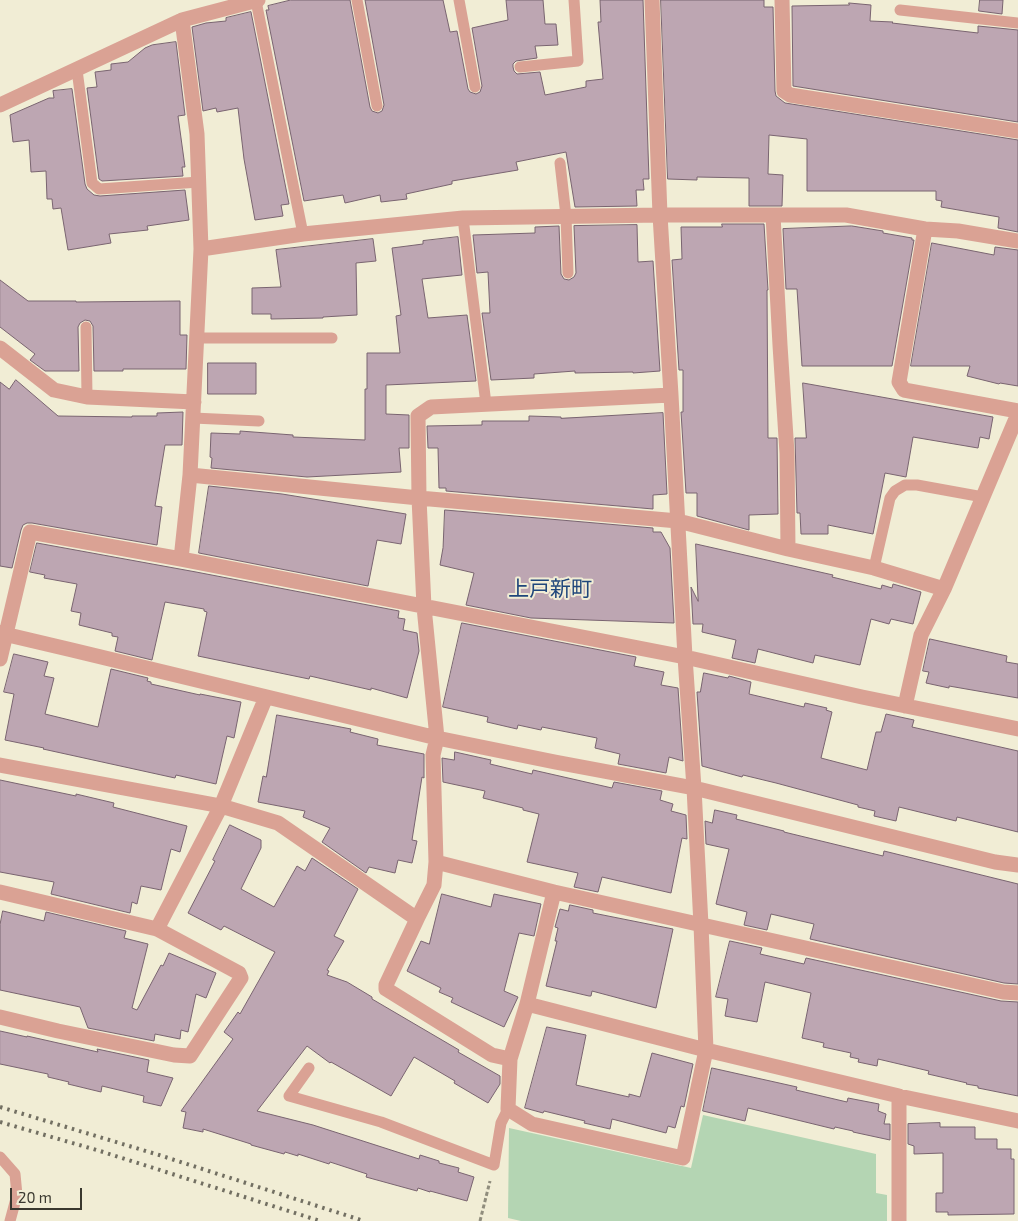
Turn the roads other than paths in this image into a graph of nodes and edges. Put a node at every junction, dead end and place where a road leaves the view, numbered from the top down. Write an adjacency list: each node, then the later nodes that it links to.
1 (257, 0): 7 (street); 24 (lane)
2 (357, 0): 15 (lane)
3 (459, 0): 13 (lane)
4 (574, 0): 11 (lane)
5 (652, 0): 19 (street)
6 (782, 0): 16 (street)
7 (218, 5): 9 (street)
8 (900, 10): 10 (lane)
9 (182, 20): 12 (street); 18 (street)
10 (1018, 22)
11 (520, 68)
12 (77, 70): 14 (street); 18 (lane)
13 (475, 87)
14 (0, 105)
15 (377, 106)
16 (1018, 131)
17 (560, 163): 21 (lane)
18 (199, 182): 26 (street)
19 (660, 215): 20 (street); 21 (street); 32 (street)
20 (773, 215): 23 (street); 43 (street)
21 (566, 216): 22 (street); 27 (lane)
22 (463, 218): 24 (street); 35 (lane)
23 (925, 229): 25 (street); 37 (street)
24 (303, 234): 26 (street)
25 (1018, 241)
26 (201, 249): 29 (street)
27 (568, 273)
28 (86, 327): 33 (lane)
29 (197, 338): 30 (lane); 34 (street)
30 (332, 338)
31 (0, 348): 33 (street)
32 (671, 395): 35 (street); 42 (street)
33 (87, 397): 34 (street)
34 (194, 402): 36 (street)
35 (486, 404): 41 (street)
36 (193, 418): 38 (lane); 39 (street)
37 (1017, 419): 40 (street)
38 (259, 421)
39 (190, 475): 41 (street); 44 (street)
40 (983, 497): 45 (lane); 46 (street)
41 (419, 498): 42 (street); 47 (street)
42 (678, 521): 43 (street); 49 (street)
43 (788, 549): 45 (street)
44 (182, 560): 47 (street); 48 (street)
45 (874, 568): 46 (street)
46 (944, 589): 52 (street)
47 (424, 607): 49 (street); 54 (street)
48 (3, 634): 50 (street); 51 (street)
49 (685, 657): 52 (street); 56 (street)
50 (0, 659)
51 (266, 697): 54 (street); 57 (street)
52 (905, 706): 53 (street)
53 (1018, 729)
54 (437, 738): 56 (street); 58 (street)
55 (0, 765): 57 (street)
56 (694, 788): 59 (street); 63 (street)
57 (221, 806): 62 (street); 64 (street)
58 (436, 862): 61 (street); 62 (street)
59 (1018, 865)
60 (0, 892): 64 (street)
61 (554, 892): 63 (street); 66 (street)
62 (417, 919): 69 (street)
63 (701, 925): 65 (street); 68 (street)
64 (157, 929): 67 (street)
65 (1018, 993)
66 (527, 1004): 68 (street); 69 (street)
67 (0, 1017)
68 (706, 1050): 71 (street); 72 (street)
69 (510, 1059): 72 (street)
70 (309, 1068): 72 (lane)
71 (899, 1096): 73 (street); 76 (street)
72 (508, 1109)
73 (1018, 1121)
74 (0, 1157): 75 (lane)
75 (10, 1221)
76 (899, 1221)

